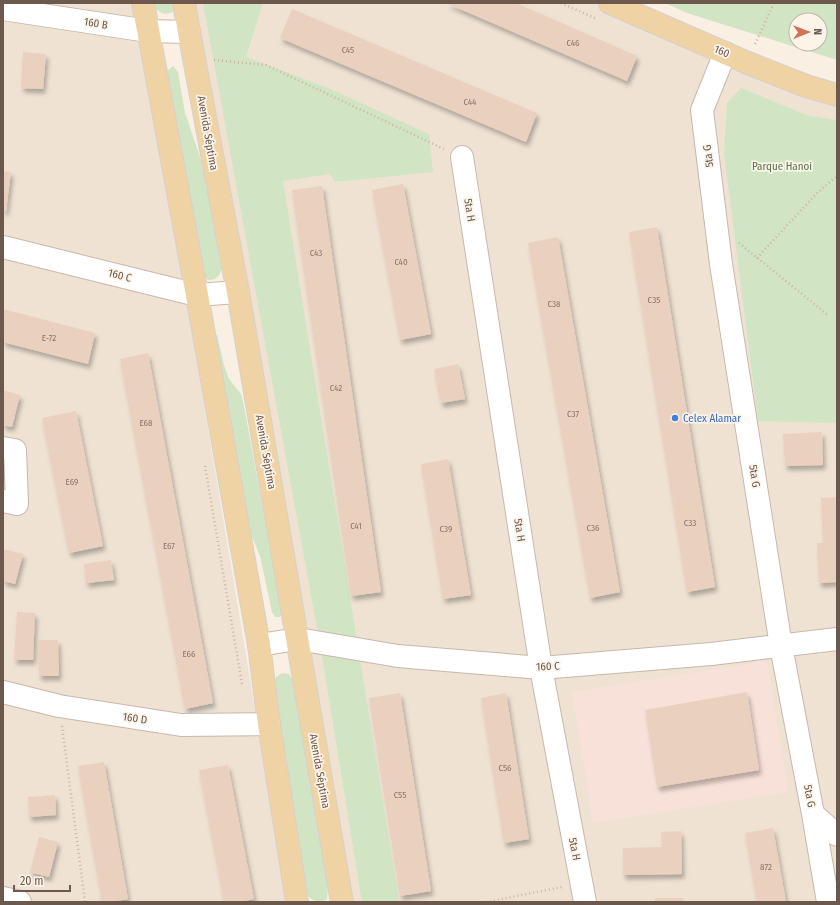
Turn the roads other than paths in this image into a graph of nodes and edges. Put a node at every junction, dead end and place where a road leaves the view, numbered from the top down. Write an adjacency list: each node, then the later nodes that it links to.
1 (143, 3): 5 (main road)
2 (184, 3): 6 (main road, Avenida Séptima)
3 (610, 3): 7 (main road, 160)
4 (3, 9): 5 (street, 160 B)
5 (148, 31): 6 (street, 160 B); 12 (main road)
6 (189, 32): 11 (main road, Avenida Séptima)
7 (725, 53): 8 (main road, 160); 18 (street, 5ta G)
8 (837, 95)
9 (462, 157): 19 (street, 5ta H)
10 (3, 247): 12 (street, 160 C)
11 (238, 292): 12 (street, 160 C); 15 (main road, Avenida Séptima)
12 (197, 294): 17 (main road)
13 (3, 448): 14 (street)
14 (3, 501)
15 (298, 639): 17 (street, 160 C); 19 (street, 160 C); 28 (main road, Avenida Séptima)
16 (837, 639): 18 (street, 160 C)
17 (259, 645): 21 (main road)
18 (781, 646): 19 (street, 160 C); 22 (street, 5ta G)
19 (541, 668): 24 (street, 5ta H)
20 (3, 692): 21 (street, 160 D)
21 (269, 724): 27 (main road)
22 (813, 814): 23 (street); 29 (street, 5ta G)
23 (837, 835)
24 (584, 892)
25 (3, 898): 26 (street)
26 (20, 902)
27 (297, 902)
28 (342, 902)
29 (828, 902)

